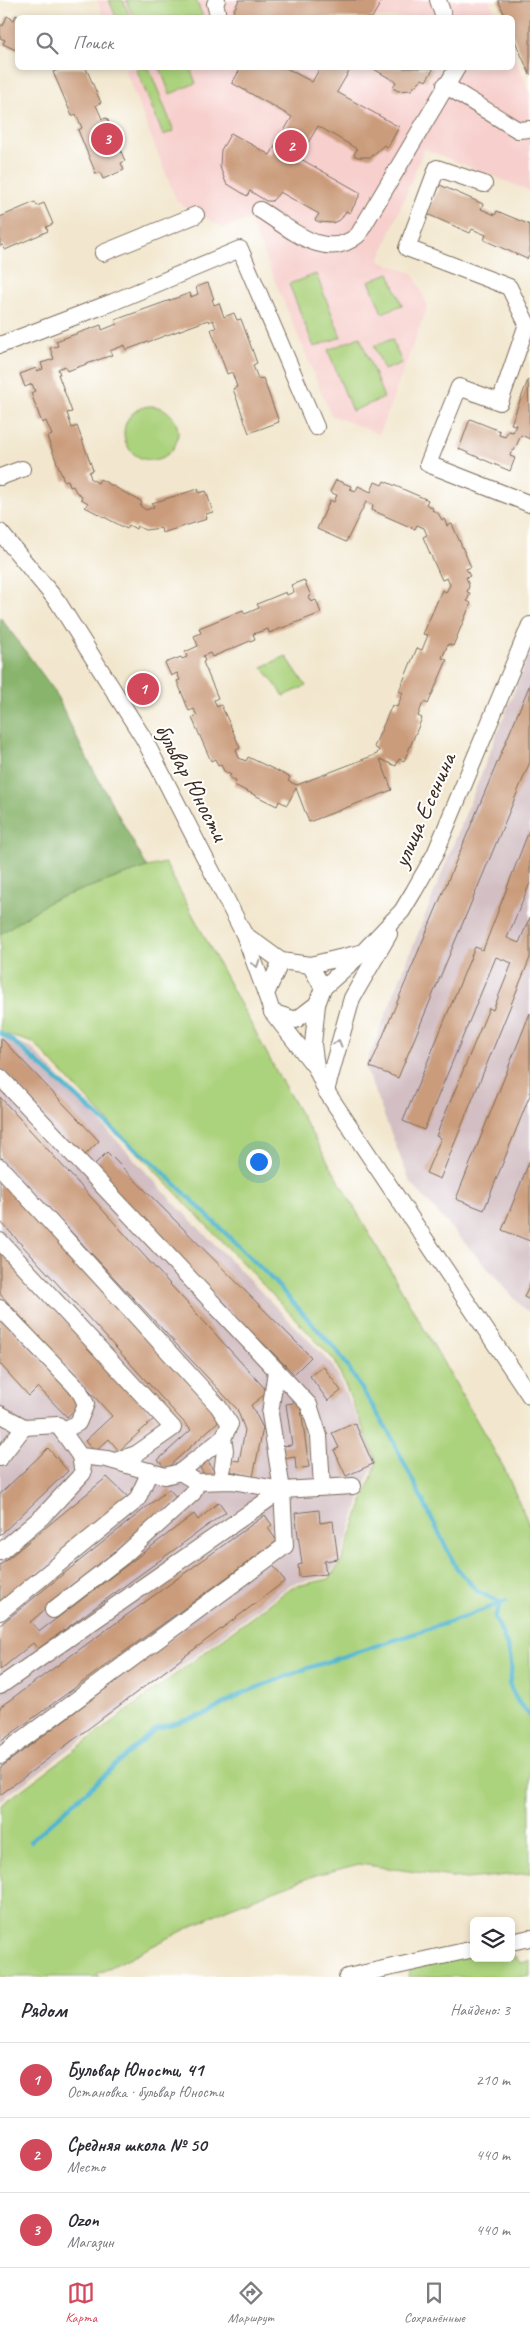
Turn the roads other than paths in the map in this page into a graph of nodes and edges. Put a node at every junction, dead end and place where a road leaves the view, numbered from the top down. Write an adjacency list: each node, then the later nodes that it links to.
1 (438, 0): 2 (street)
2 (443, 15)
3 (456, 70): 4 (street)
4 (445, 85): 5 (street); 7 (street)
5 (530, 129)
6 (484, 184): 14 (street)
7 (260, 210)
8 (196, 215): 9 (street)
9 (103, 253)
10 (0, 345): 11 (street)
11 (316, 427)
12 (22, 469): 13 (street)
13 (0, 477)
14 (530, 504)
15 (0, 532): 18 (street, бульвар Юности)
16 (530, 625): 17 (street, улица Есенина)
17 (402, 912): 19 (street, улица Есенина); 28 (street, one-way to 17)
18 (244, 934): 20 (street); 23 (street, бульвар Юности, one-way to 23)
19 (362, 953): 21 (street); 22 (street, улица Есенина)
20 (281, 961): 21 (street); 23 (street)
21 (310, 964): 22 (street)
22 (323, 988): 24 (street)
23 (266, 994): 25 (street)
24 (317, 1004): 25 (street); 26 (street)
25 (272, 1012): 26 (street)
26 (316, 1068): 28 (street)
27 (0, 1077): 32 (street)
28 (326, 1091): 33 (street)
29 (0, 1167): 37 (street)
30 (0, 1241): 40 (street)
31 (0, 1308): 36 (street)
32 (276, 1370): 45 (street); 47 (street)
33 (530, 1396)
34 (0, 1414): 35 (street)
35 (24, 1427): 36 (street); 39 (street)
36 (62, 1431): 38 (street)
37 (223, 1438): 42 (street); 43 (street)
38 (80, 1456): 40 (street); 48 (street)
39 (0, 1458)
40 (115, 1461): 41 (street)
41 (150, 1471): 42 (street); 50 (street)
42 (180, 1472): 44 (street)
43 (221, 1481): 44 (street); 47 (street)
44 (197, 1482): 49 (street)
45 (322, 1486): 46 (street); 47 (street)
46 (353, 1486)
47 (282, 1490): 51 (street); 52 (street)
48 (0, 1552)
49 (52, 1610)
50 (0, 1612)
51 (0, 1686)
52 (0, 1756)
53 (530, 1938): 54 (street)
54 (515, 1941)
55 (470, 1950): 56 (street)
56 (347, 1977)

